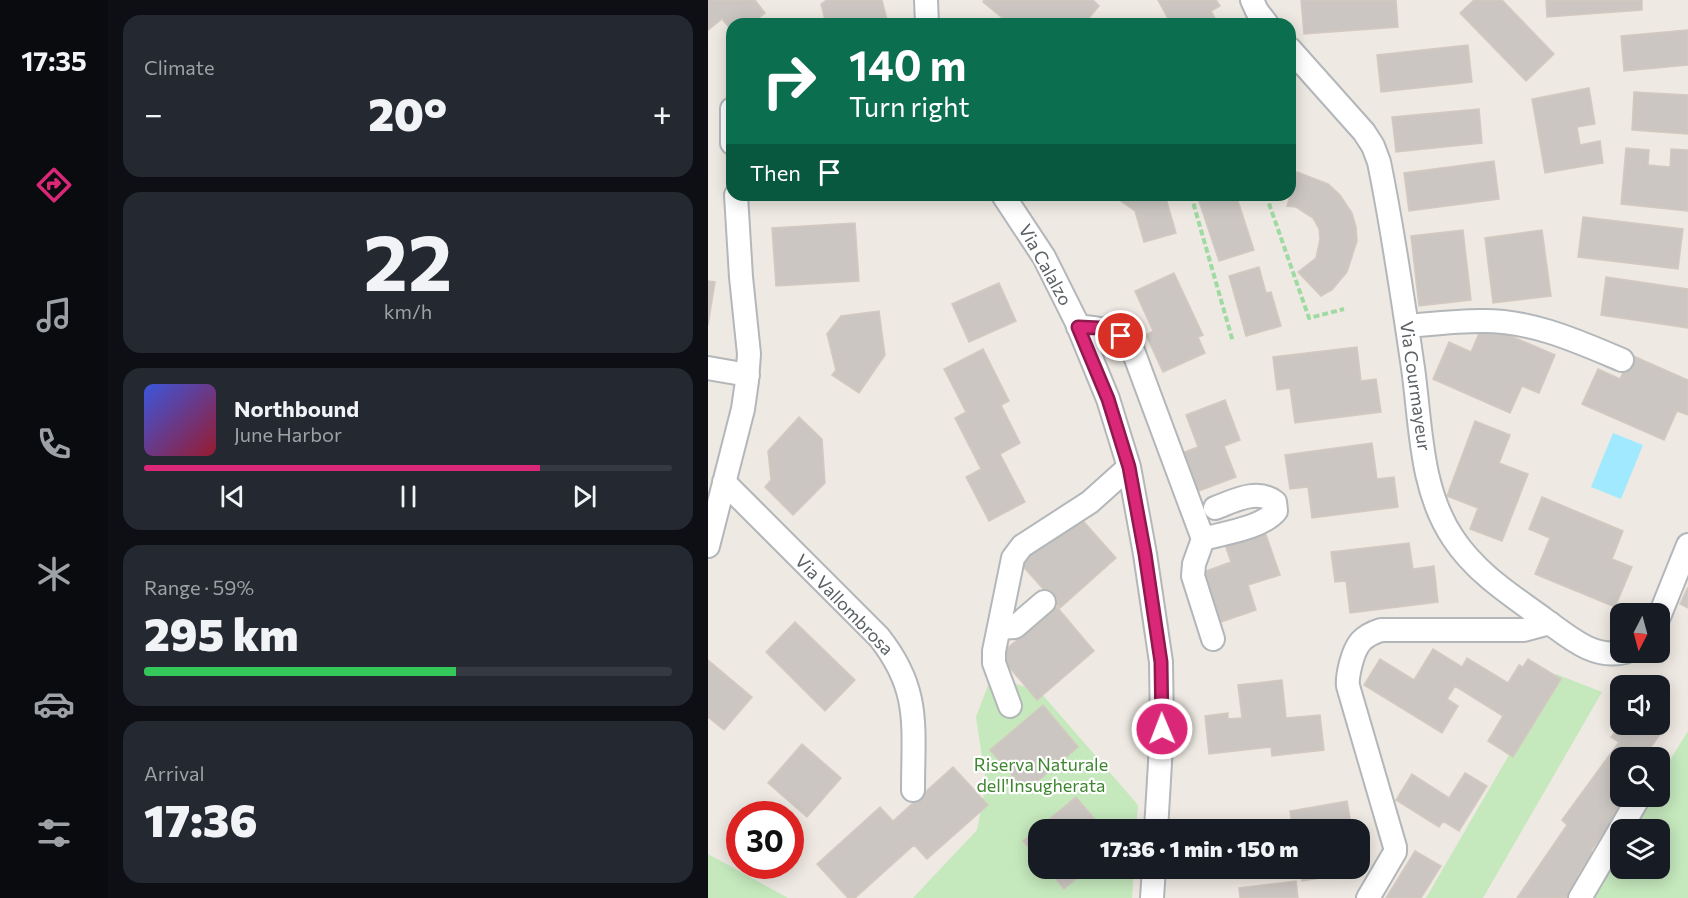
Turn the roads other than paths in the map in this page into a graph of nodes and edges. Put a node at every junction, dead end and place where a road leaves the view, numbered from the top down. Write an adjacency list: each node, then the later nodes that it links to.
1 (926, 0): 3 (street)
2 (1252, 0): 4 (street)
3 (927, 18)
4 (1262, 18)
5 (1296, 56): 8 (street, Via Courmayeur)
6 (736, 201): 12 (street)
7 (1007, 201): 9 (street, Via Calalzo)
8 (1407, 326): 10 (street); 21 (street, Via Courmayeur)
9 (1078, 327): 13 (street, Via Calalzo); 17 (street)
10 (1622, 360)
11 (708, 368): 12 (street)
12 (748, 375): 14 (street)
13 (1129, 467): 22 (street); 27 (street, Via Calalzo)
14 (724, 482): 16 (street); 26 (street, Via Vallombrosa)
15 (1215, 508): 17 (street)
16 (709, 534)
17 (1203, 539): 23 (street)
18 (1688, 545): 20 (street)
19 (1044, 602): 22 (street)
20 (1665, 603)
21 (1550, 623): 24 (street, Via Courmayeur); 31 (street)
22 (999, 628): 25 (street)
23 (1213, 639)
24 (1610, 654)
25 (1010, 706)
26 (914, 790)
27 (1157, 819)
28 (1610, 847): 32 (street)
29 (1153, 879): 30 (street)
30 (1152, 898)
31 (1368, 898)
32 (1580, 898)

